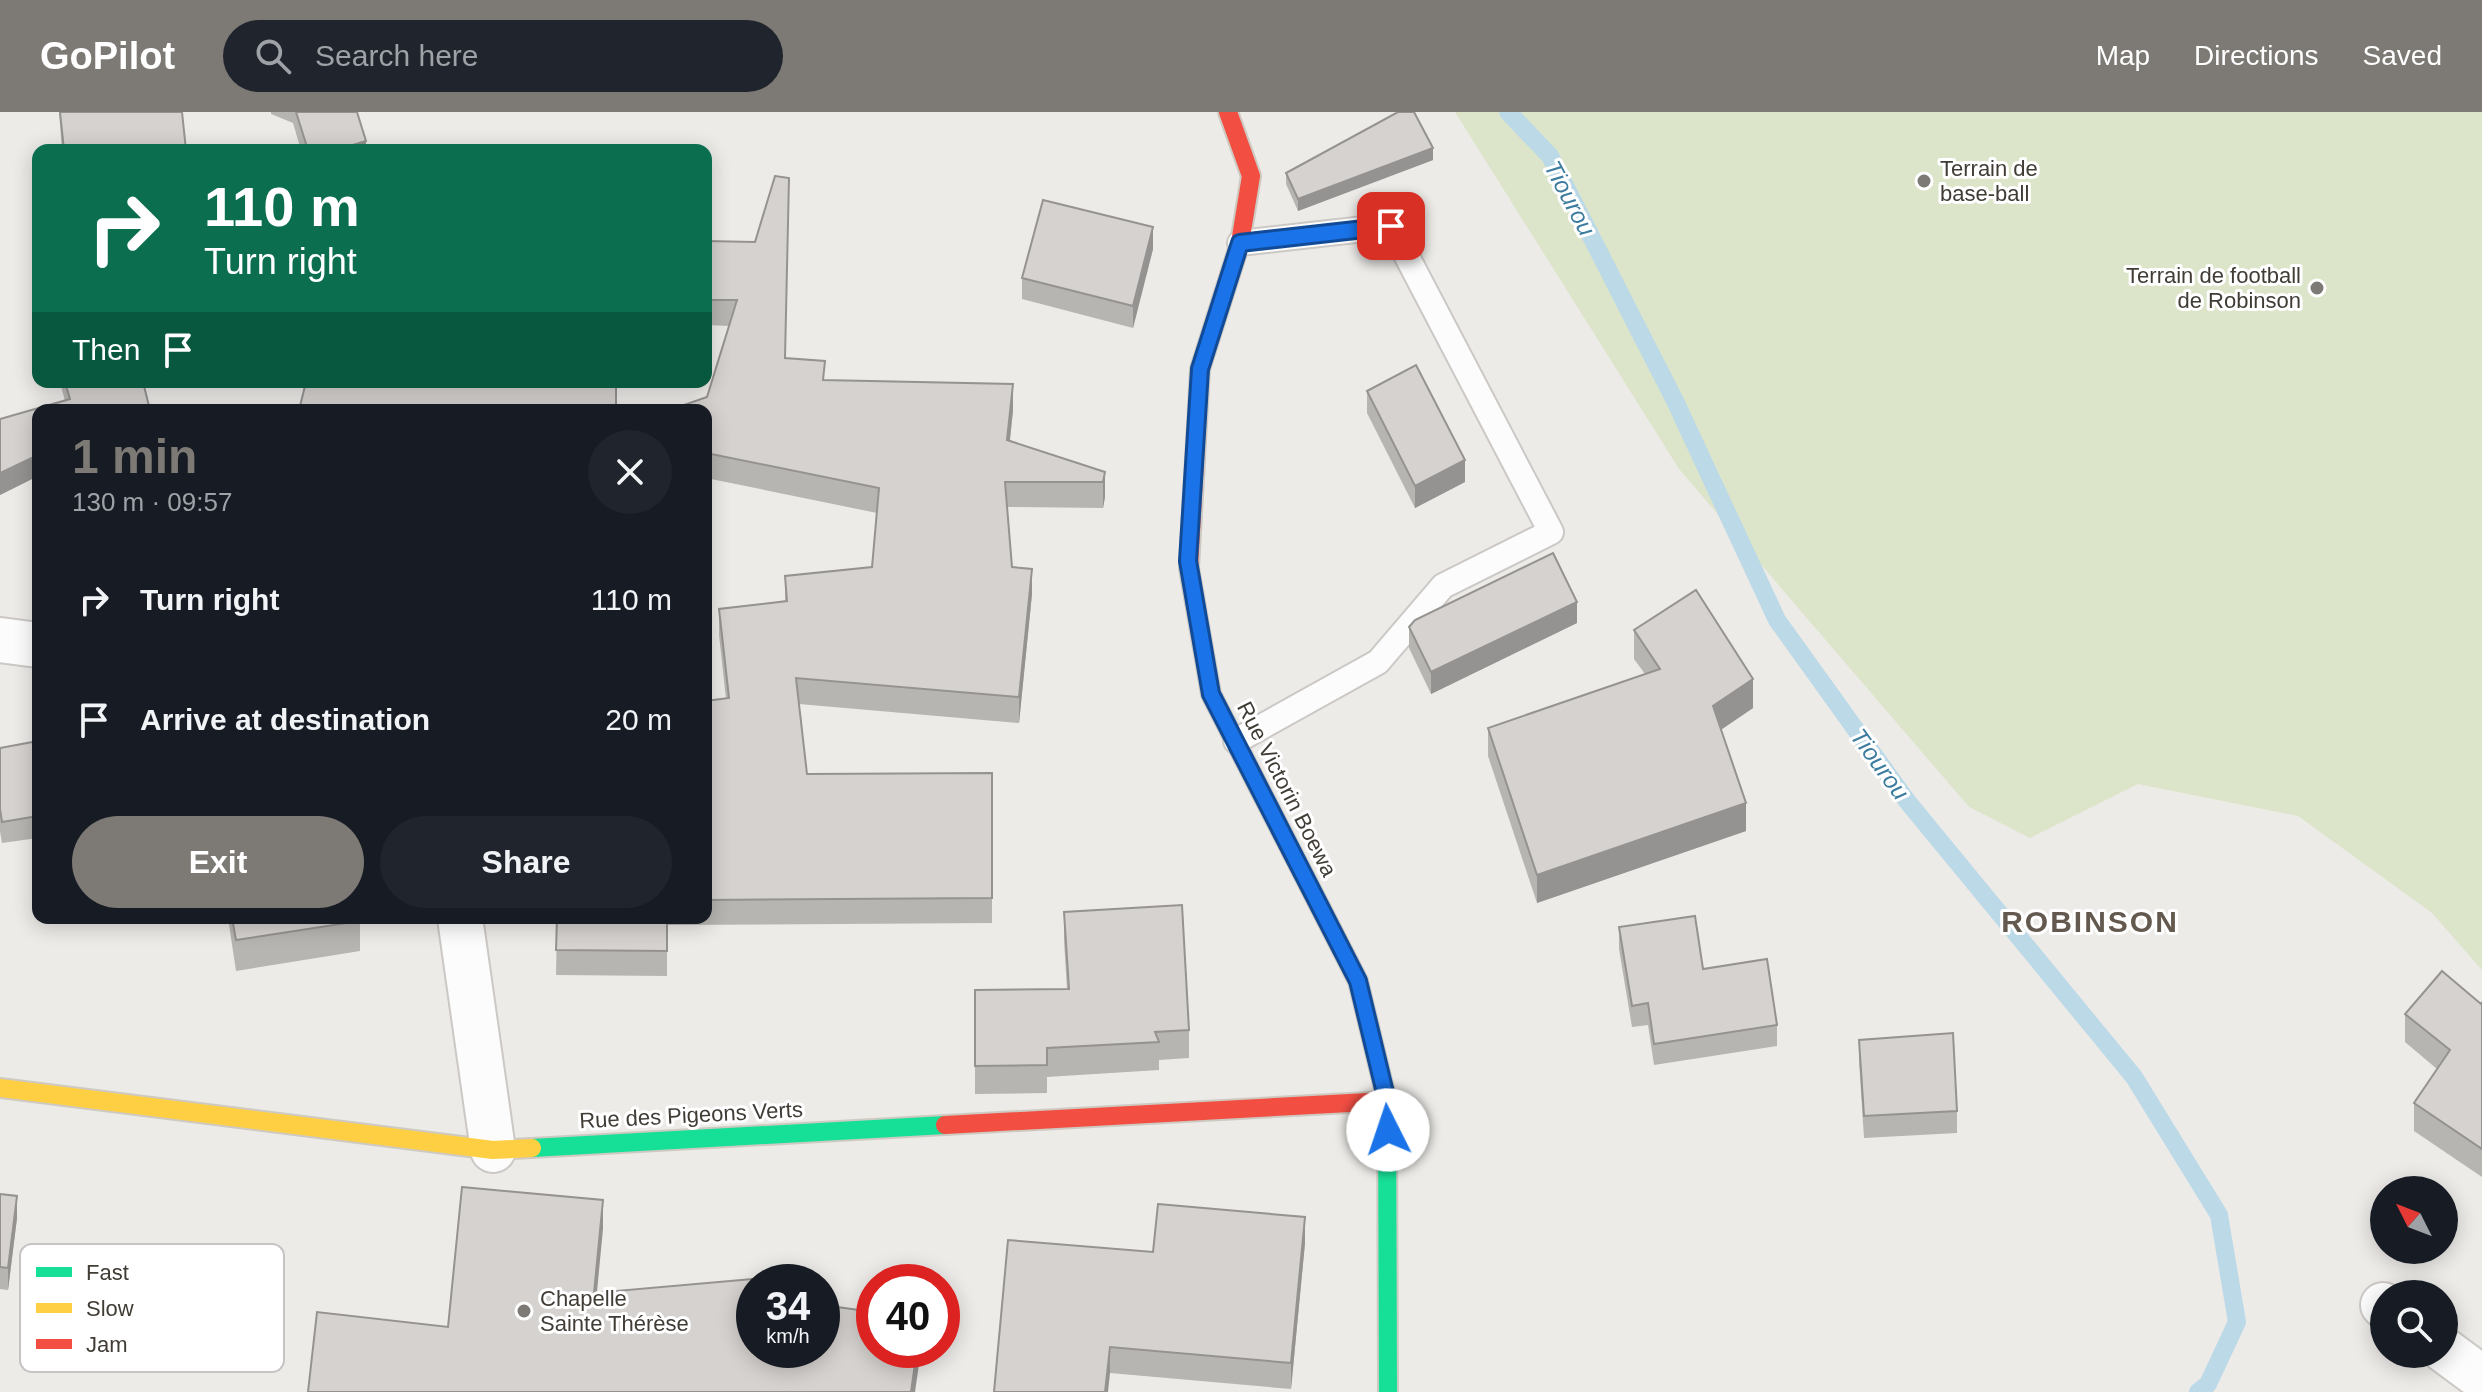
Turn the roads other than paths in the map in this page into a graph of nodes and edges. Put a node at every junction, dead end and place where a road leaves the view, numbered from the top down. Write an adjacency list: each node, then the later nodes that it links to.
1 (1228, 112): 2 (street, Rue Victorin Boewa)
2 (1240, 243): 5 (street, Rue Victorin Boewa); 5 (lane)
3 (0, 640): 4 (street)
4 (32, 644)
5 (1236, 741): 8 (street, Rue Victorin Boewa)
6 (461, 924): 9 (street)
7 (0, 1088): 9 (street, Rue des Pigeons Verts)
8 (1387, 1101): 9 (street, Rue des Pigeons Verts); 12 (street, Rue Victorin Boewa)
9 (493, 1150)
10 (2458, 1360): 11 (street)
11 (2482, 1378)
12 (1388, 1392)

